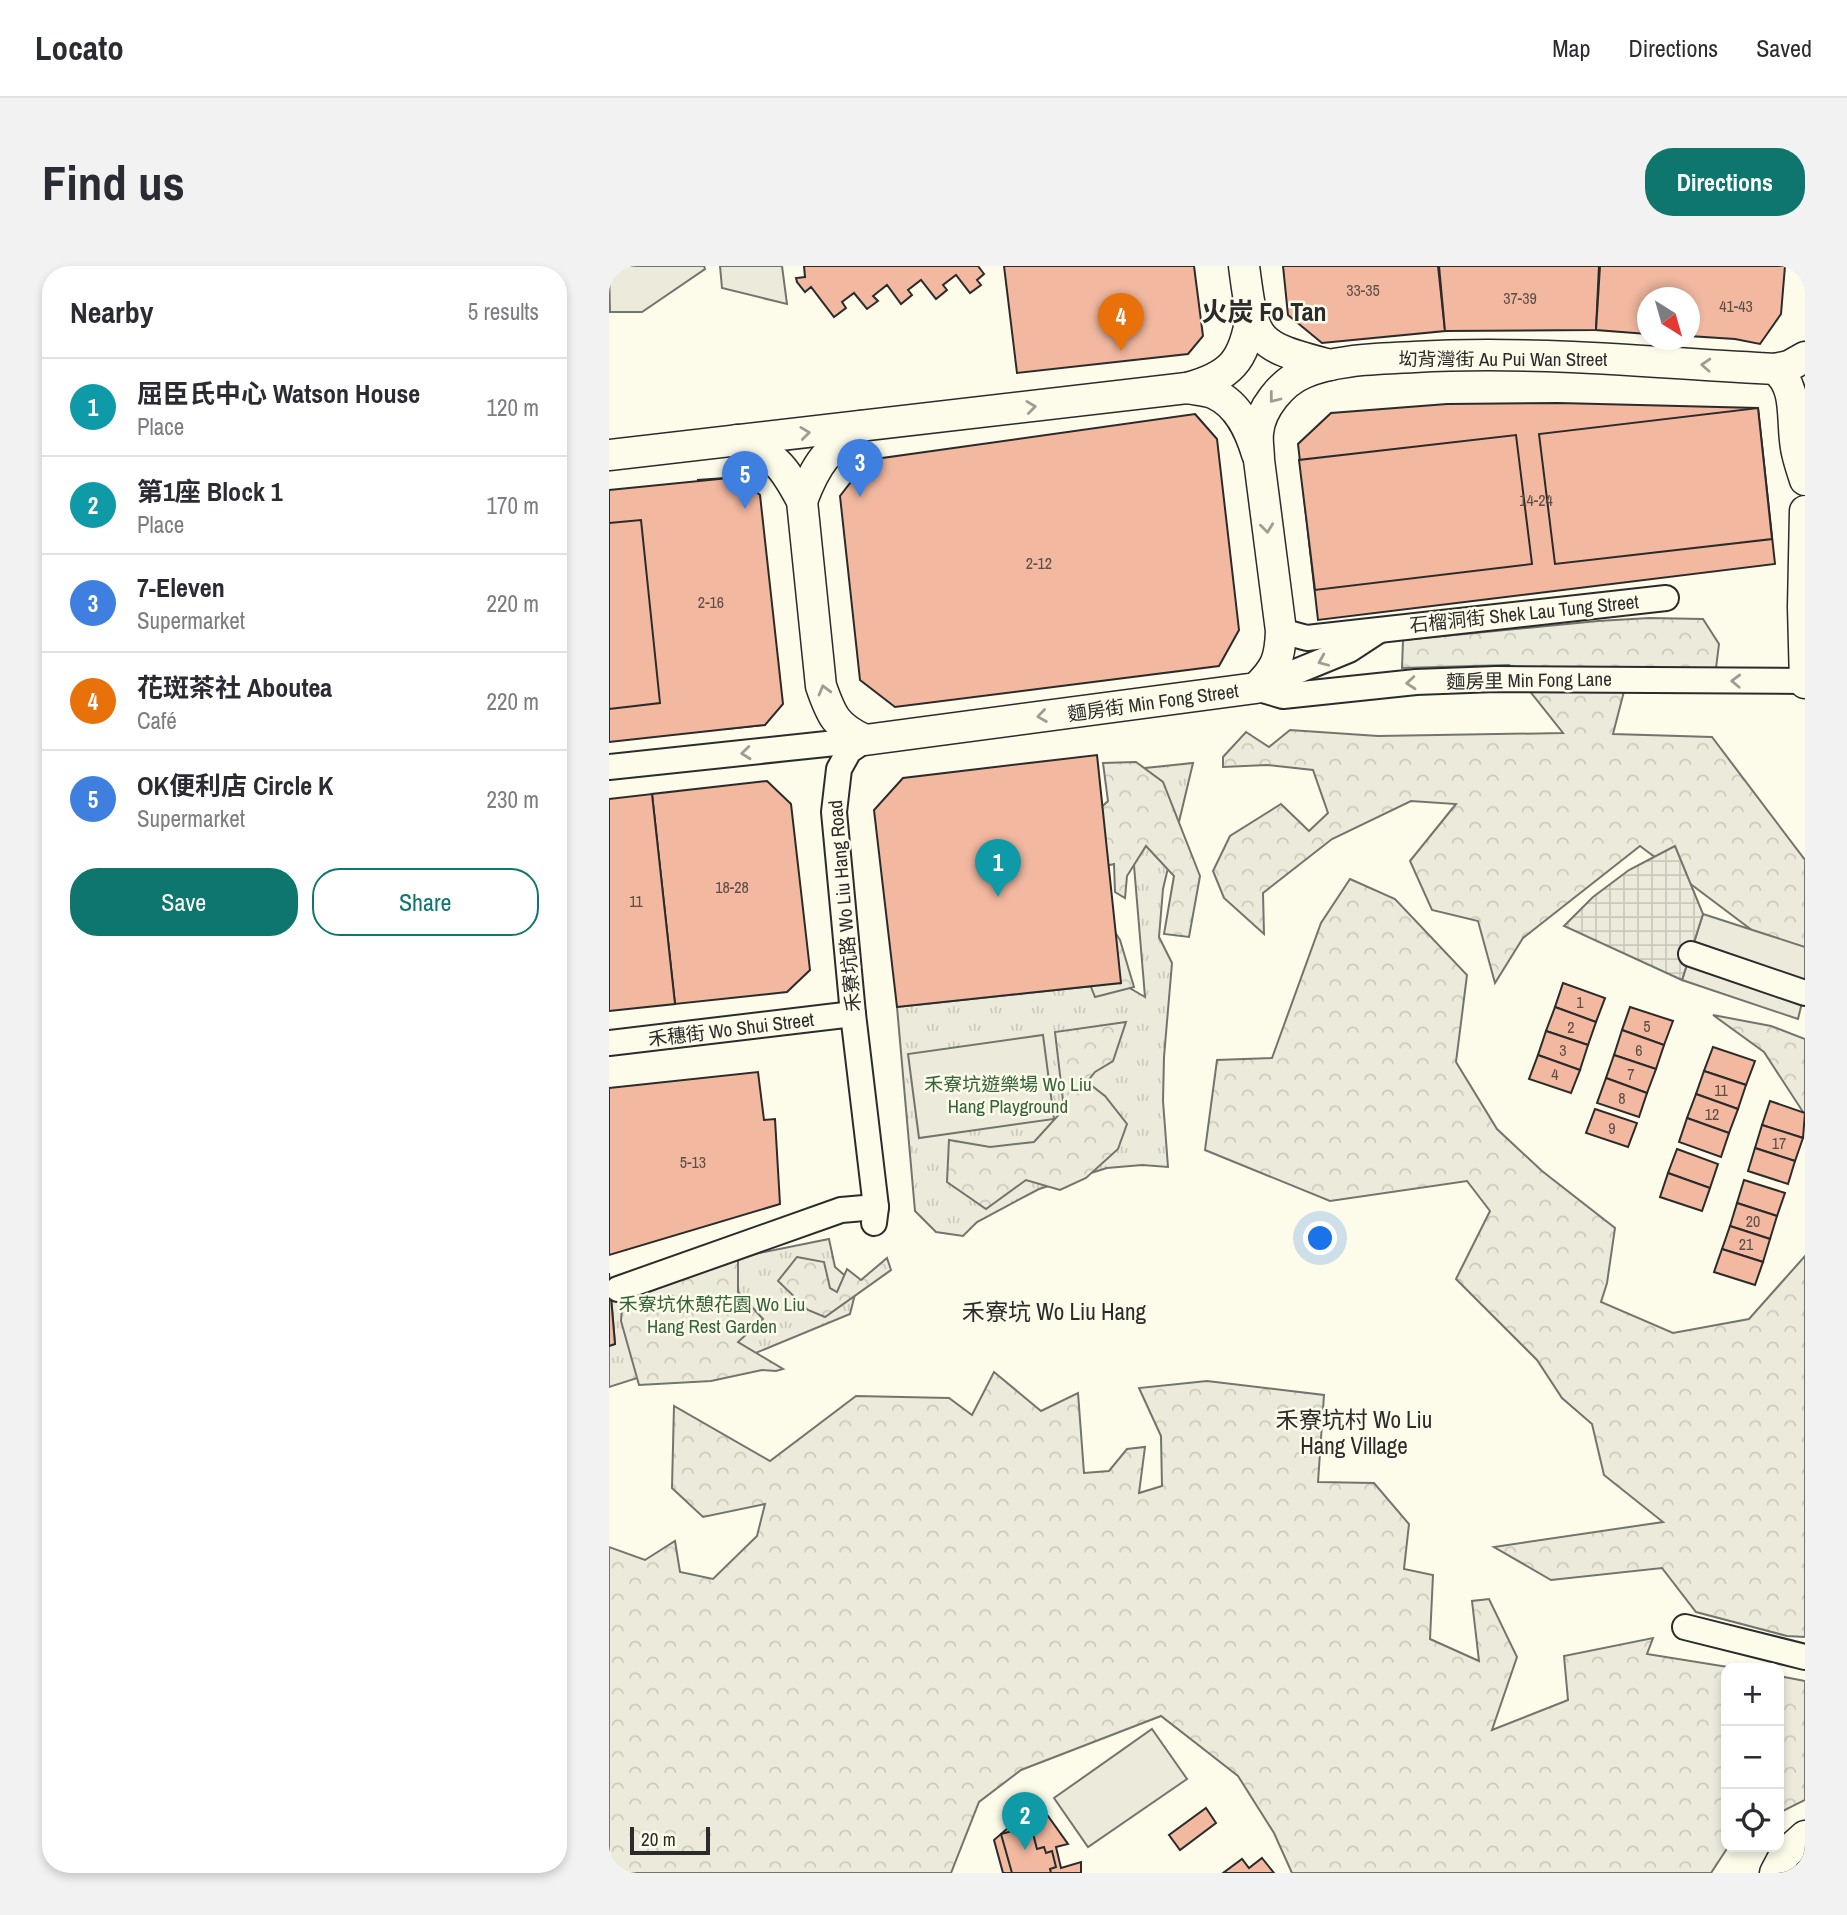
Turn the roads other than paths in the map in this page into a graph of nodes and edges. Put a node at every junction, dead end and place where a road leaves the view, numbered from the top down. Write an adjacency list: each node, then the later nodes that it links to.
1 (1244, 266): 2 (street)
2 (1251, 316): 4 (street); 6 (street)
3 (1805, 356): 5 (street, 㘭背灣街 Au Pui Wan Street)
4 (1330, 365): 5 (street, 㘭背灣街 Au Pui Wan Street, one-way to 4); 10 (street, 㘭背灣街 Au Pui Wan Street, one-way to 10)
5 (1775, 369): 11 (street)
6 (1187, 388): 7 (street, one-way to 6); 10 (street)
7 (861, 426): 8 (street, one-way to 7); 12 (street)
8 (737, 440): 9 (street); 12 (street)
9 (609, 455)
10 (1259, 460): 16 (street, 麵房街 Min Fong Street, one-way to 16)
11 (1805, 480)
12 (802, 501): 19 (street, one-way to 12)
13 (1805, 511): 17 (street)
14 (1666, 598): 15 (street, 石榴洞街 Shek Lau Tung Street)
15 (1383, 629): 16 (street, 石榴洞街 Shek Lau Tung Street); 18 (street, 石榴洞街 Shek Lau Tung Street, one-way to 18)
16 (1281, 631): 18 (street, 麵房街 Min Fong Street)
17 (1805, 682): 18 (street, 麵房里 Min Fong Lane, one-way to 18)
18 (1256, 688): 19 (street, 麵房街 Min Fong Street, one-way to 19)
19 (865, 740): 20 (street, 麵房街 Min Fong Street, one-way to 20); 23 (street, 禾寮坑路 Wo Liu Hang Road)
20 (609, 767)
21 (1691, 954): 22 (street)
22 (1805, 993)
23 (853, 1014): 24 (street, 禾穗街 Wo Shui Street); 25 (street, 禾寮坑路 Wo Liu Hang Road)
24 (609, 1043)
25 (618, 1289)
26 (1685, 1627): 27 (street)
27 (1805, 1657)
28 (1805, 1836): 29 (street)
29 (1775, 1873)

